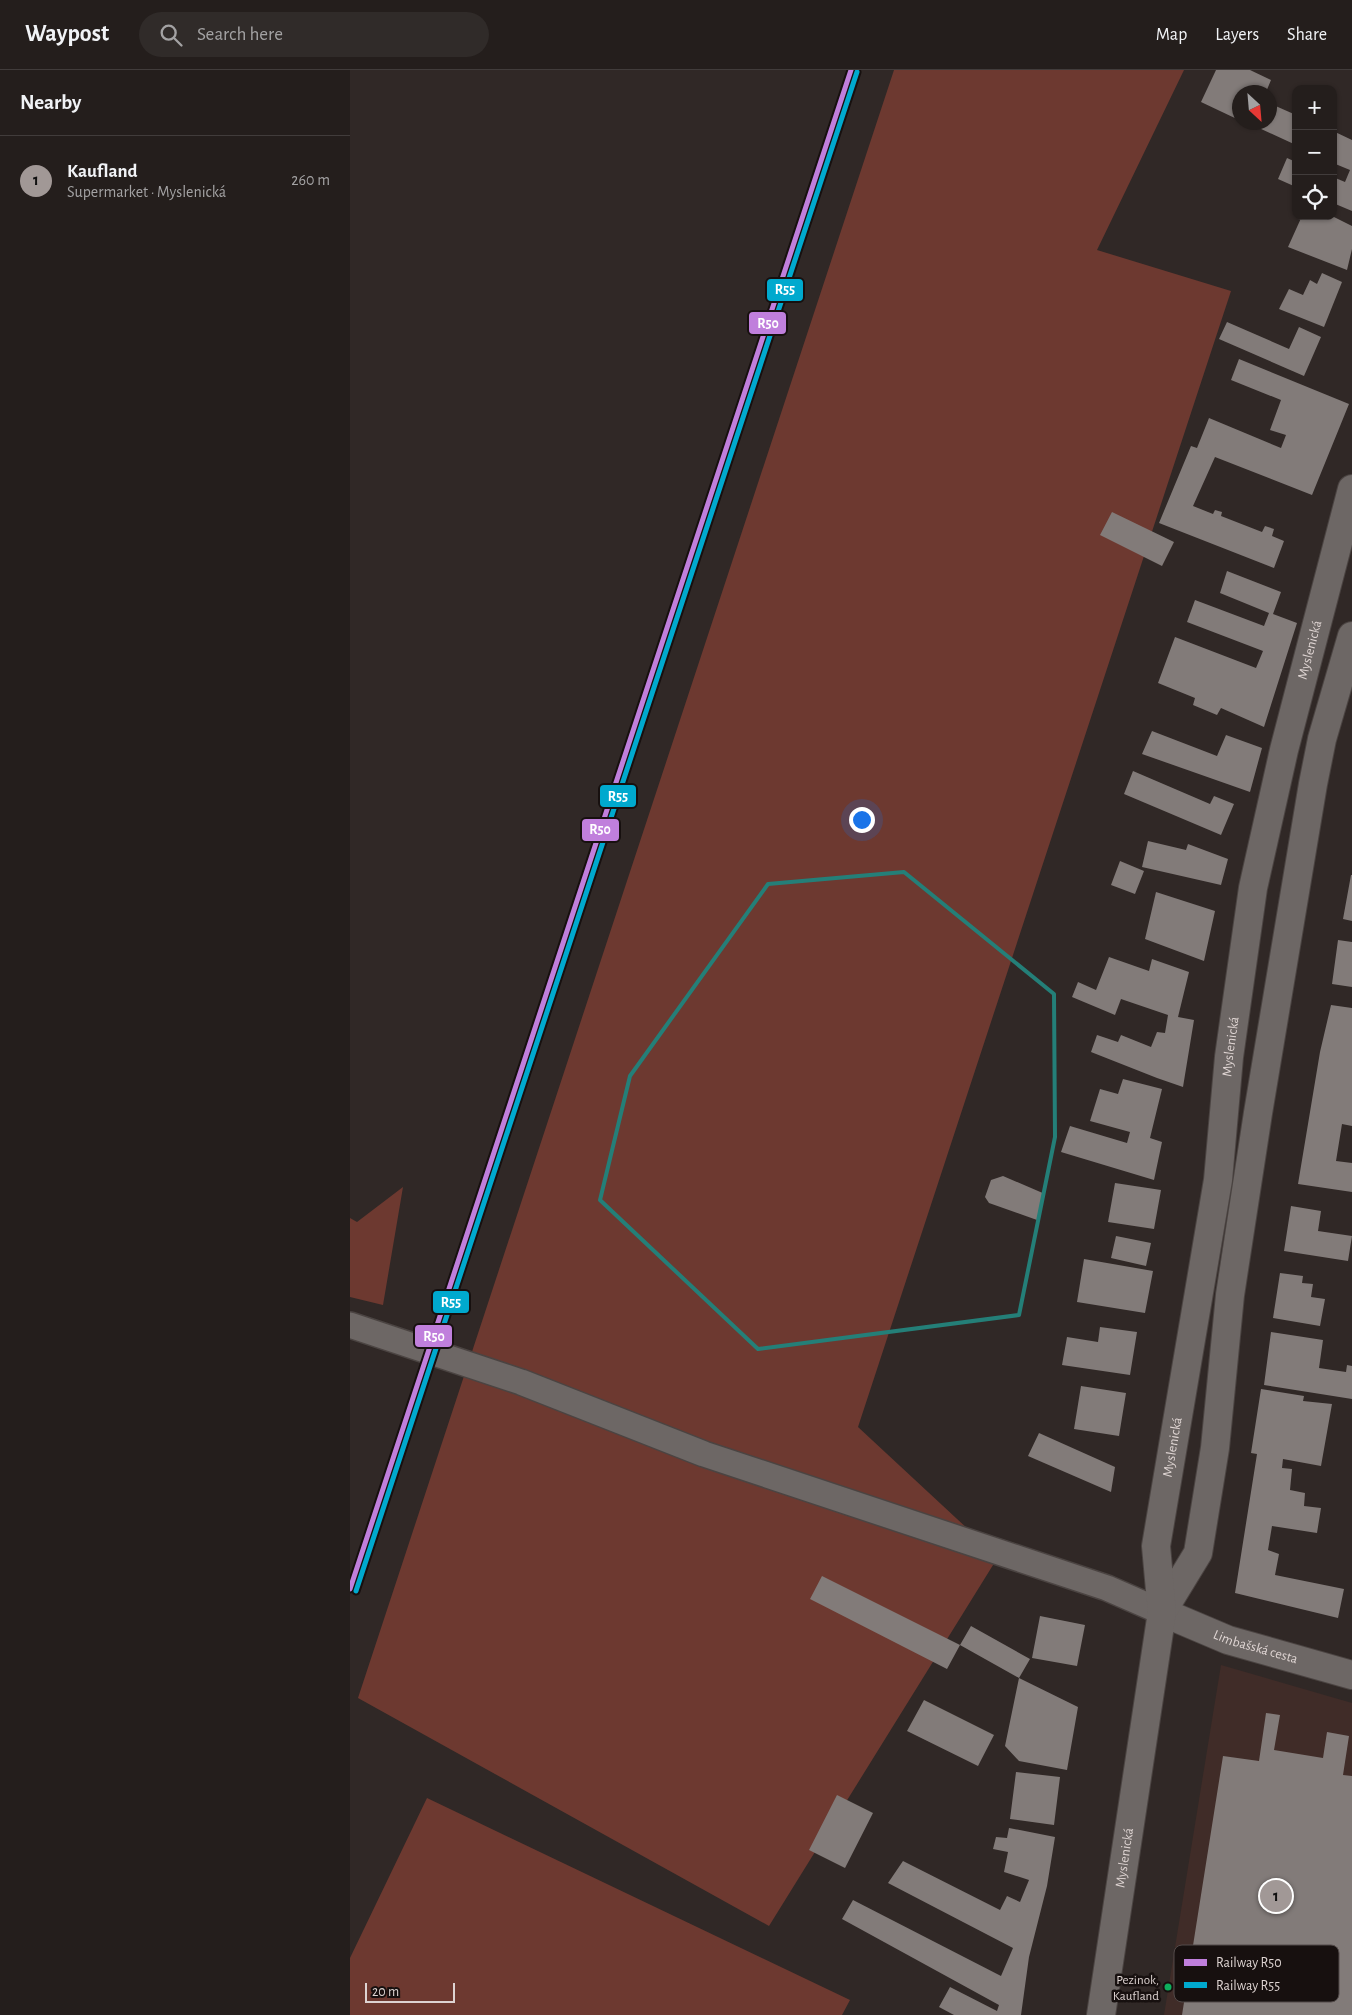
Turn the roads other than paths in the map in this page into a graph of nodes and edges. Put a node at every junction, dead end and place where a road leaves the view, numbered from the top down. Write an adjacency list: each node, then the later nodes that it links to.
1 (1352, 489): 4 (main road, Myslenická)
2 (1352, 636): 4 (main road, Myslenická)
3 (350, 1325): 4 (street)
4 (1162, 1612): 5 (main road, Limbašská cesta); 6 (main road, Myslenická)
5 (1352, 1675)
6 (1101, 2015)

